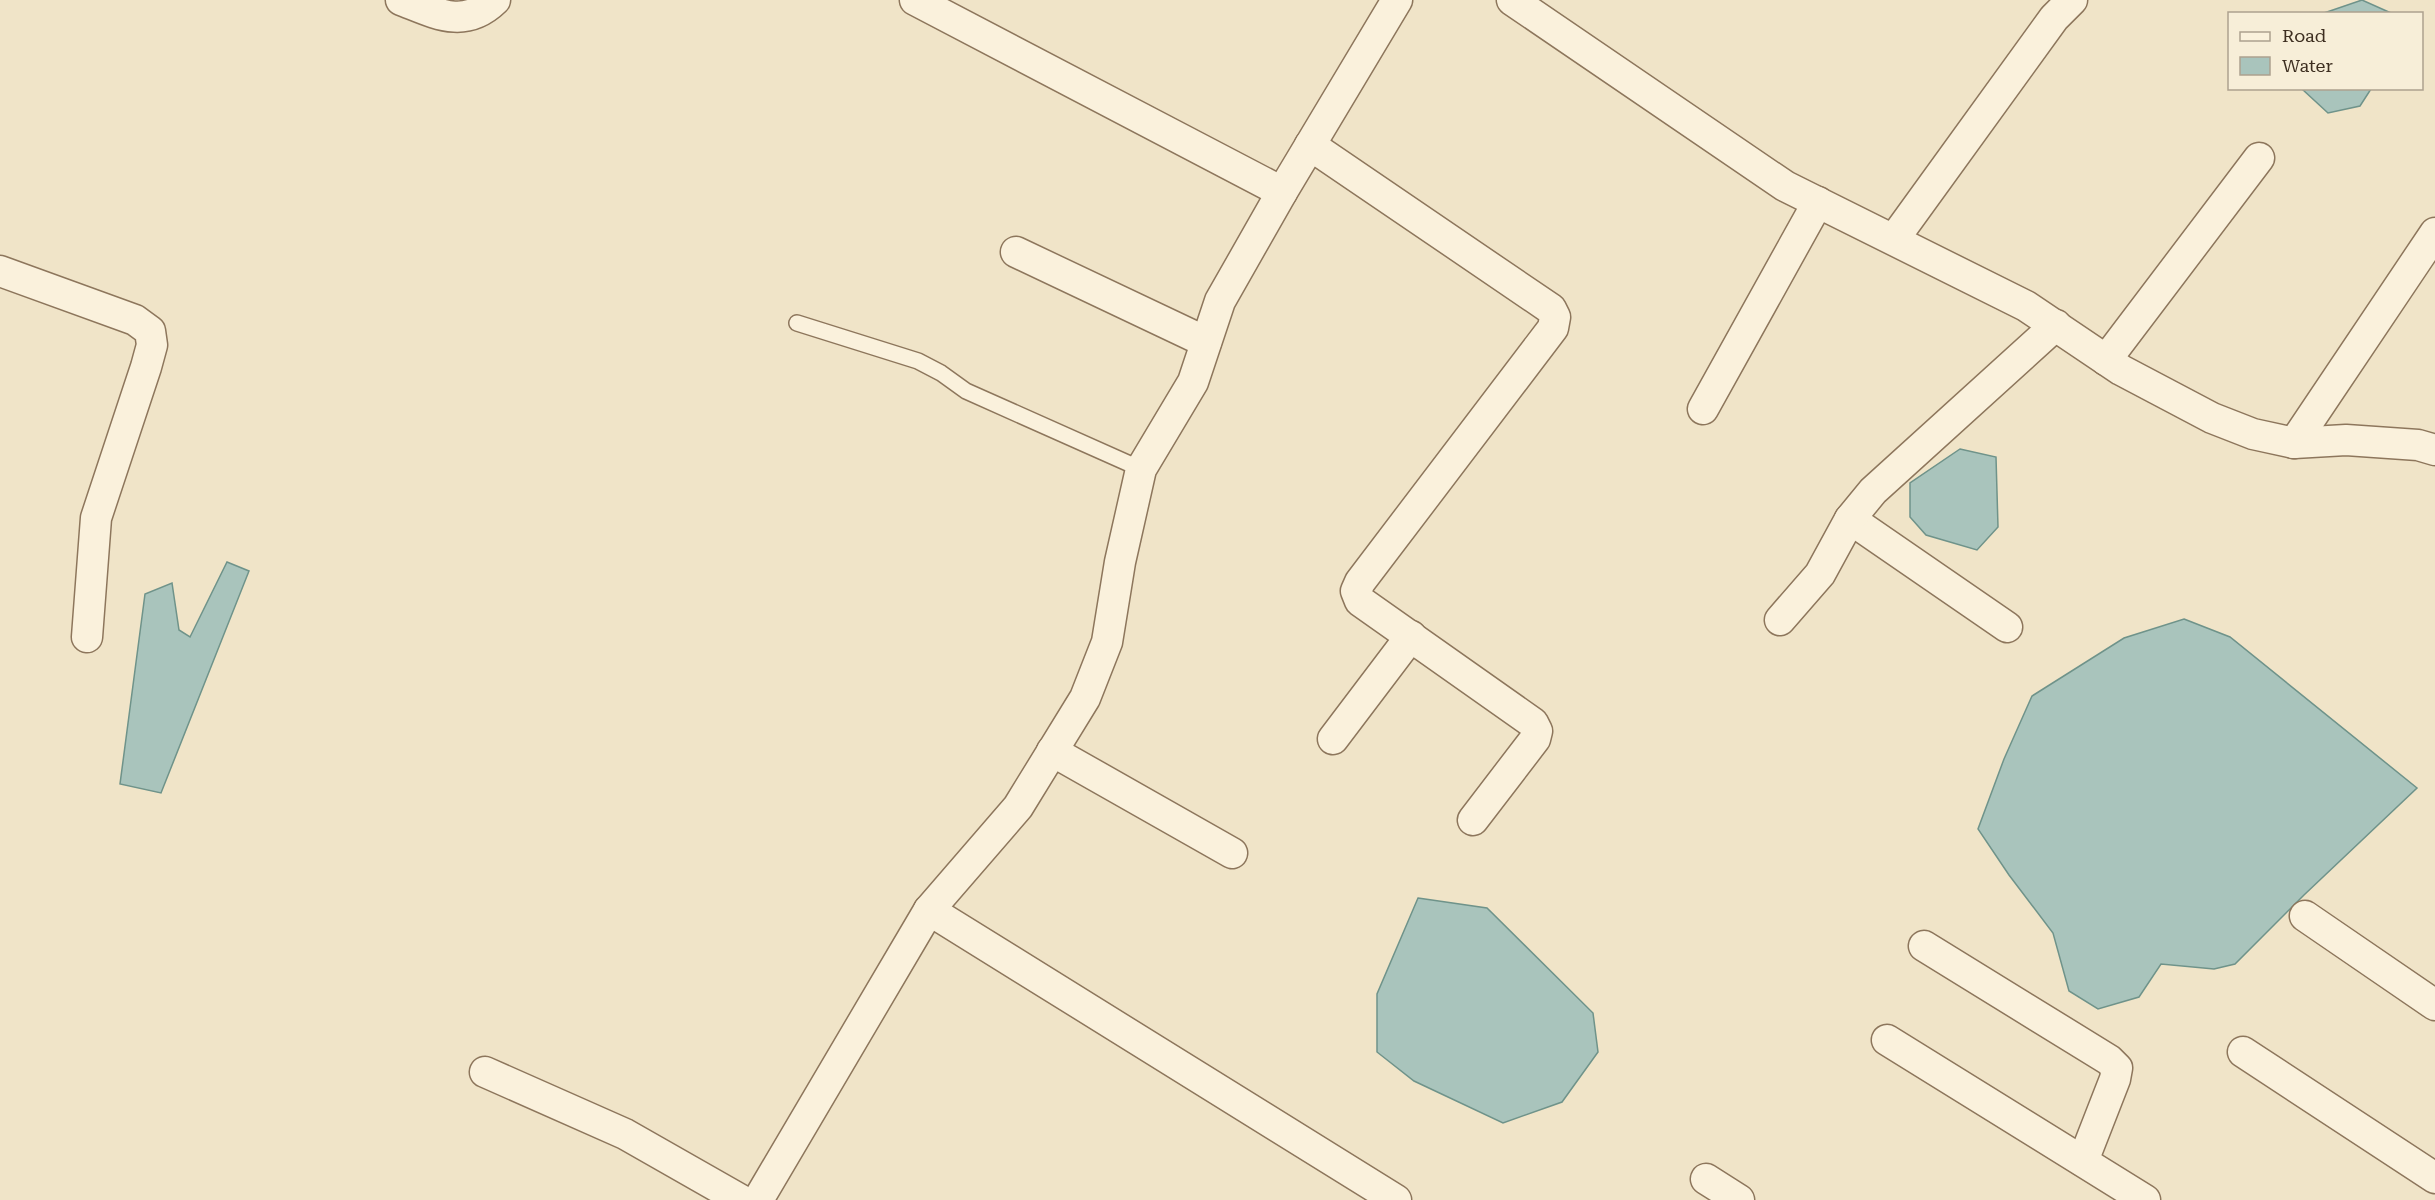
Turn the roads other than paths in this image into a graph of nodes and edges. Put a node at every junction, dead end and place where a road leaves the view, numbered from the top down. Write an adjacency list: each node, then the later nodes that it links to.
1 (401, 0): 2 (street)
2 (495, 0)
3 (915, 0): 9 (street)
4 (1397, 0): 7 (street)
5 (1512, 0): 10 (street)
6 (2072, 0): 12 (street)
7 (1310, 145): 9 (street); 26 (street)
8 (2259, 158): 18 (street)
9 (1282, 192): 17 (street)
10 (1818, 202): 12 (street); 19 (street)
11 (2435, 233): 20 (street)
12 (1894, 239): 16 (street)
13 (1016, 252): 17 (street)
14 (0, 271): 27 (street)
15 (797, 323): 22 (lane)
16 (2056, 325): 18 (street); 23 (street)
17 (1206, 342): 22 (street)
18 (2106, 360): 20 (street)
19 (1703, 409)
20 (2294, 443): 21 (street)
21 (2435, 450)
22 (1141, 469): 29 (street)
23 (1850, 519): 24 (street); 25 (street)
24 (1780, 620)
25 (2007, 627)
26 (1411, 636): 28 (street); 30 (street)
27 (87, 637)
28 (1333, 739)
29 (1052, 751): 31 (street); 32 (street)
30 (1473, 820)
31 (1232, 853)
32 (929, 910): 43 (street); 44 (street)
33 (2305, 916): 35 (street)
34 (1924, 946): 39 (street)
35 (2435, 1005)
36 (1887, 1040): 39 (street)
37 (2243, 1052): 40 (street)
38 (485, 1072): 42 (street)
39 (2082, 1161): 46 (street)
40 (2435, 1178)
41 (1706, 1179): 45 (street)
42 (741, 1200)
43 (758, 1200)
44 (1396, 1200)
45 (1739, 1200)
46 (2145, 1200)

